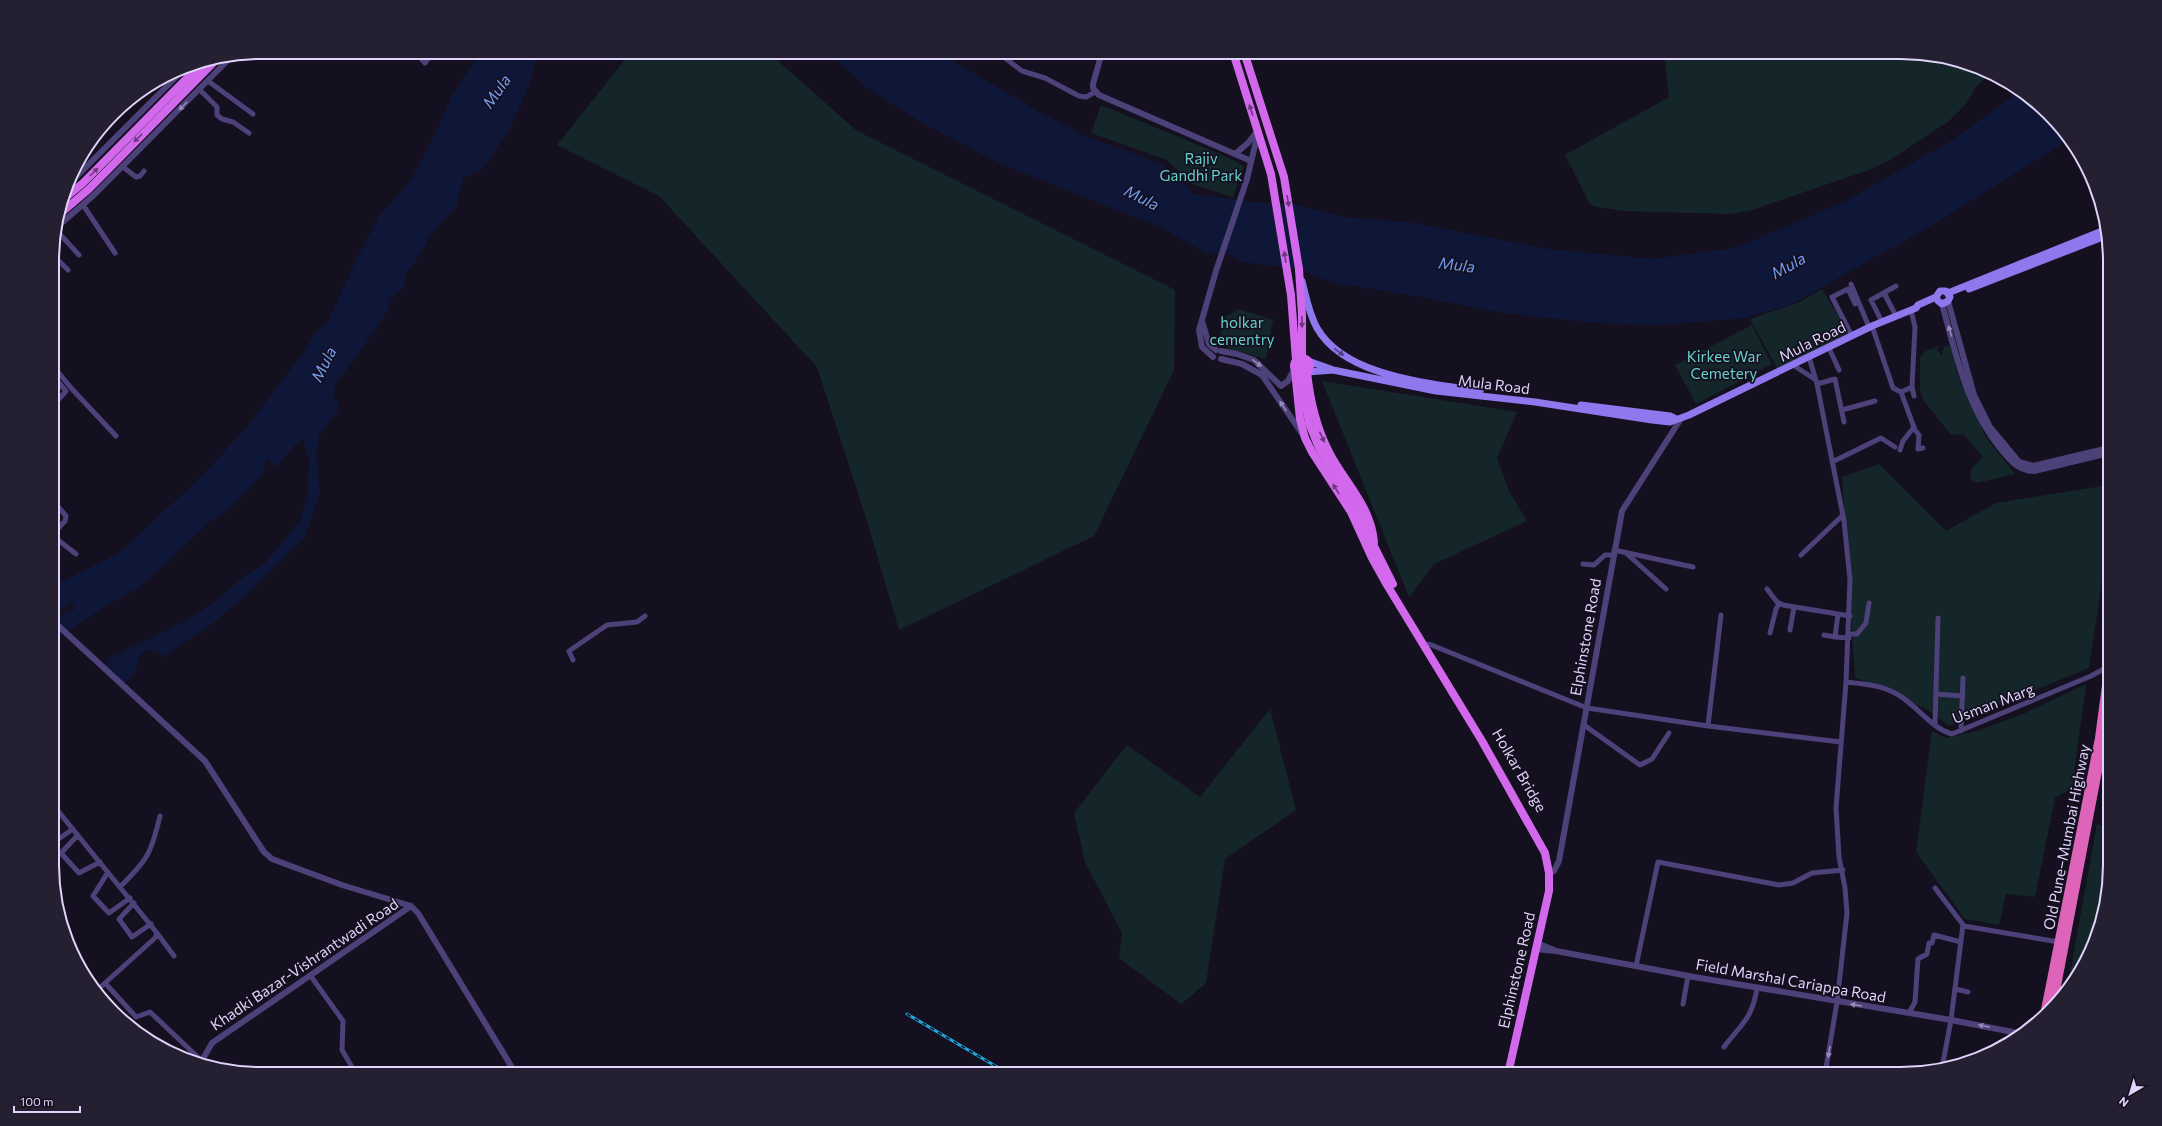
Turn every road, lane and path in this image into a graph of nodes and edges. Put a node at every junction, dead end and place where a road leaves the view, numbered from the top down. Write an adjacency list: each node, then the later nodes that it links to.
1 (1005, 59): 11 (street)
2 (1100, 59): 11 (street)
3 (1235, 59): 13 (main road, one-way to 3)
4 (1246, 59): 32 (main road, one-way to 32)
5 (226, 62): 9 (street)
6 (211, 65): 24 (main road, one-way to 24)
7 (195, 70): 22 (main road, one-way to 7)
8 (175, 78): 21 (street)
9 (208, 81): 10 (street); 12 (street)
10 (200, 89): 14 (street); 19 (street, one-way to 19)
11 (1095, 92): 17 (street)
12 (253, 114)
13 (1258, 131): 15 (street); 16 (street); 50 (main road, one-way to 13)
14 (249, 134)
15 (1248, 144): 16 (street); 17 (street)
16 (1255, 147): 18 (street)
17 (1235, 154): 18 (street)
18 (1250, 161): 41 (street)
19 (123, 167): 20 (street); 23 (street)
20 (144, 172)
21 (79, 173)
22 (71, 193)
23 (83, 205): 25 (street); 29 (street)
24 (66, 209)
25 (63, 222)
26 (2101, 232): 37 (main road)
27 (61, 235): 30 (street)
28 (2102, 238): 37 (main road, Mula Road)
29 (115, 254)
30 (79, 255)
31 (59, 261): 33 (street)
32 (1299, 269): 61 (main road, one-way to 61, bridge); 82 (main road, one-way to 82, bridge)
33 (68, 270)
34 (1851, 284): 43 (street)
35 (1896, 286): 36 (street)
36 (1884, 293): 40 (street); 42 (street)
37 (1944, 299): 39 (main road, Mula Road); 74 (street); 76 (street, one-way to 37)
38 (1855, 304): 44 (street)
39 (1913, 309): 40 (main road, Mula Road); 60 (street)
40 (1896, 316): 42 (main road, Mula Road)
41 (1201, 319): 46 (street); 47 (street)
42 (1882, 322): 43 (main road, Mula Road)
43 (1871, 327): 44 (main road, Mula Road); 62 (street)
44 (1852, 336): 45 (main road, Mula Road)
45 (1829, 348): 48 (main road, Mula Road); 55 (street)
46 (1218, 351): 47 (street); 49 (street); 53 (street, one-way to 53)
47 (1213, 357): 49 (street)
48 (1810, 357): 52 (main road, Mula Road); 59 (street)
49 (1220, 359): 71 (street, one-way to 49)
50 (1296, 360): 51 (main road); 53 (main road)
51 (1308, 361): 54 (main road); 56 (main road)
52 (1793, 365): 59 (street); 67 (main road, Mula Road)
53 (1294, 370): 56 (main road); 71 (main road)
54 (1333, 370): 56 (main road, Mula Road); 61 (main road, Mula Road)
55 (1839, 370)
56 (1308, 372): 82 (main road, one-way to 82)
57 (59, 379): 70 (street)
58 (59, 381): 64 (street)
59 (1817, 382): 66 (street); 77 (street)
60 (1912, 387): 62 (street); 63 (street)
61 (1447, 388): 67 (main road, Mula Road)
62 (1901, 392): 69 (street)
63 (1914, 396)
64 (59, 399)
65 (1875, 401): 66 (street)
66 (1842, 410): 68 (street)
67 (1679, 418): 84 (street, Elphinstone Road)
68 (1844, 422)
69 (1914, 427): 73 (street); 75 (street)
70 (116, 436)
71 (1305, 438): 105 (main road, one-way to 71)
72 (1895, 447): 77 (street)
73 (1923, 448)
74 (2103, 449)
75 (1900, 450)
76 (2103, 454)
77 (1832, 462): 79 (street)
78 (59, 508): 80 (street)
79 (1843, 515): 86 (street); 97 (street)
80 (59, 528)
81 (59, 540): 85 (street)
82 (1374, 548): 105 (main road)
83 (1626, 552): 84 (street); 88 (street); 89 (street)
84 (1614, 553): 87 (street); 112 (street, Elphinstone Road)
85 (76, 554)
86 (1801, 555)
87 (1583, 564)
88 (1693, 567)
89 (1666, 589)
90 (1767, 589): 92 (street)
91 (1869, 603): 104 (street)
92 (1779, 604): 93 (street); 101 (street)
93 (1794, 607): 94 (street); 100 (street)
94 (1838, 614): 97 (street); 103 (street)
95 (1721, 615): 116 (street)
96 (645, 616): 106 (street)
97 (1850, 616): 104 (street)
98 (1938, 618): 110 (street)
99 (59, 627): 134 (street, Khadki Bazar-Vishrantwadi Road)
100 (1790, 630)
101 (1770, 633)
102 (1824, 635): 103 (street)
103 (1835, 636): 104 (street)
104 (1849, 636): 109 (street)
105 (1426, 645): 112 (street); 129 (main road, Elphinstone Road)
106 (573, 660)
107 (2103, 669): 117 (street, Usman Marg)
108 (1963, 678): 111 (street)
109 (1846, 682): 114 (street, Usman Marg); 119 (street)
110 (1936, 694): 111 (street); 114 (street)
111 (1962, 696): 117 (street)
112 (1587, 708): 115 (street, Elphinstone Road); 116 (street)
113 (2103, 709): 139 (highway, Old Pune–Mumbai Highway)
114 (1935, 724): 117 (street, Usman Marg)
115 (1584, 725): 118 (street); 129 (street, Elphinstone Road)
116 (1708, 726): 119 (street)
117 (1961, 731)
118 (1669, 733)
119 (1842, 742): 127 (street)
120 (2103, 745): 150 (highway, Old Pune–Mumbai Highway)
121 (59, 813): 123 (street)
122 (160, 816): 130 (street)
123 (73, 829): 124 (street); 125 (street)
124 (78, 835): 126 (street); 126 (street)
125 (59, 839)
126 (100, 862): 128 (street)
127 (1842, 870): 142 (street); 151 (street)
128 (108, 872): 130 (street); 132 (street)
129 (1552, 872): 140 (main road, Elphinstone Road)
130 (120, 887): 132 (street)
131 (1935, 888): 136 (street)
132 (130, 898): 133 (street)
133 (134, 903): 135 (street); 135 (street)
134 (411, 906): 143 (street, Khadki Bazar-Vishrantwadi Road); 162 (street, Khadki Bazar-Vishrantwadi Road)
135 (151, 924): 137 (street)
136 (1963, 925): 138 (street); 139 (street)
137 (157, 933): 141 (street); 145 (street)
138 (1961, 942): 148 (street); 154 (street)
139 (2059, 942): 153 (highway, Old Pune–Mumbai Highway)
140 (1539, 946): 142 (street, Field Marshal Cariappa Road); 163 (main road, Elphinstone Road); 164 (main road)
141 (174, 956)
142 (1636, 966): 144 (street, Field Marshal Cariappa Road)
143 (310, 975): 159 (street, Khadki Bazar-Vishrantwadi Road); 161 (street)
144 (1688, 976): 147 (street, Field Marshal Cariappa Road); 152 (street)
145 (106, 984): 146 (street); 158 (street)
146 (101, 988)
147 (1758, 988): 151 (street, Field Marshal Cariappa Road); 157 (street)
148 (1955, 989): 149 (street); 155 (street)
149 (1968, 992)
150 (2055, 995)
151 (1837, 1002): 154 (street, Field Marshal Cariappa Road, one-way to 151); 165 (street, one-way to 165)
152 (1683, 1004)
153 (2046, 1006)
154 (1909, 1013): 155 (street, Field Marshal Cariappa Road)
155 (1951, 1020): 156 (street, Field Marshal Cariappa Road, one-way to 155); 160 (street)
156 (2014, 1032)
157 (1724, 1047)
158 (193, 1055)
159 (203, 1058)
160 (1943, 1063)
161 (352, 1067)
162 (512, 1067)
163 (1510, 1067)
164 (1513, 1067)
165 (1826, 1067)

